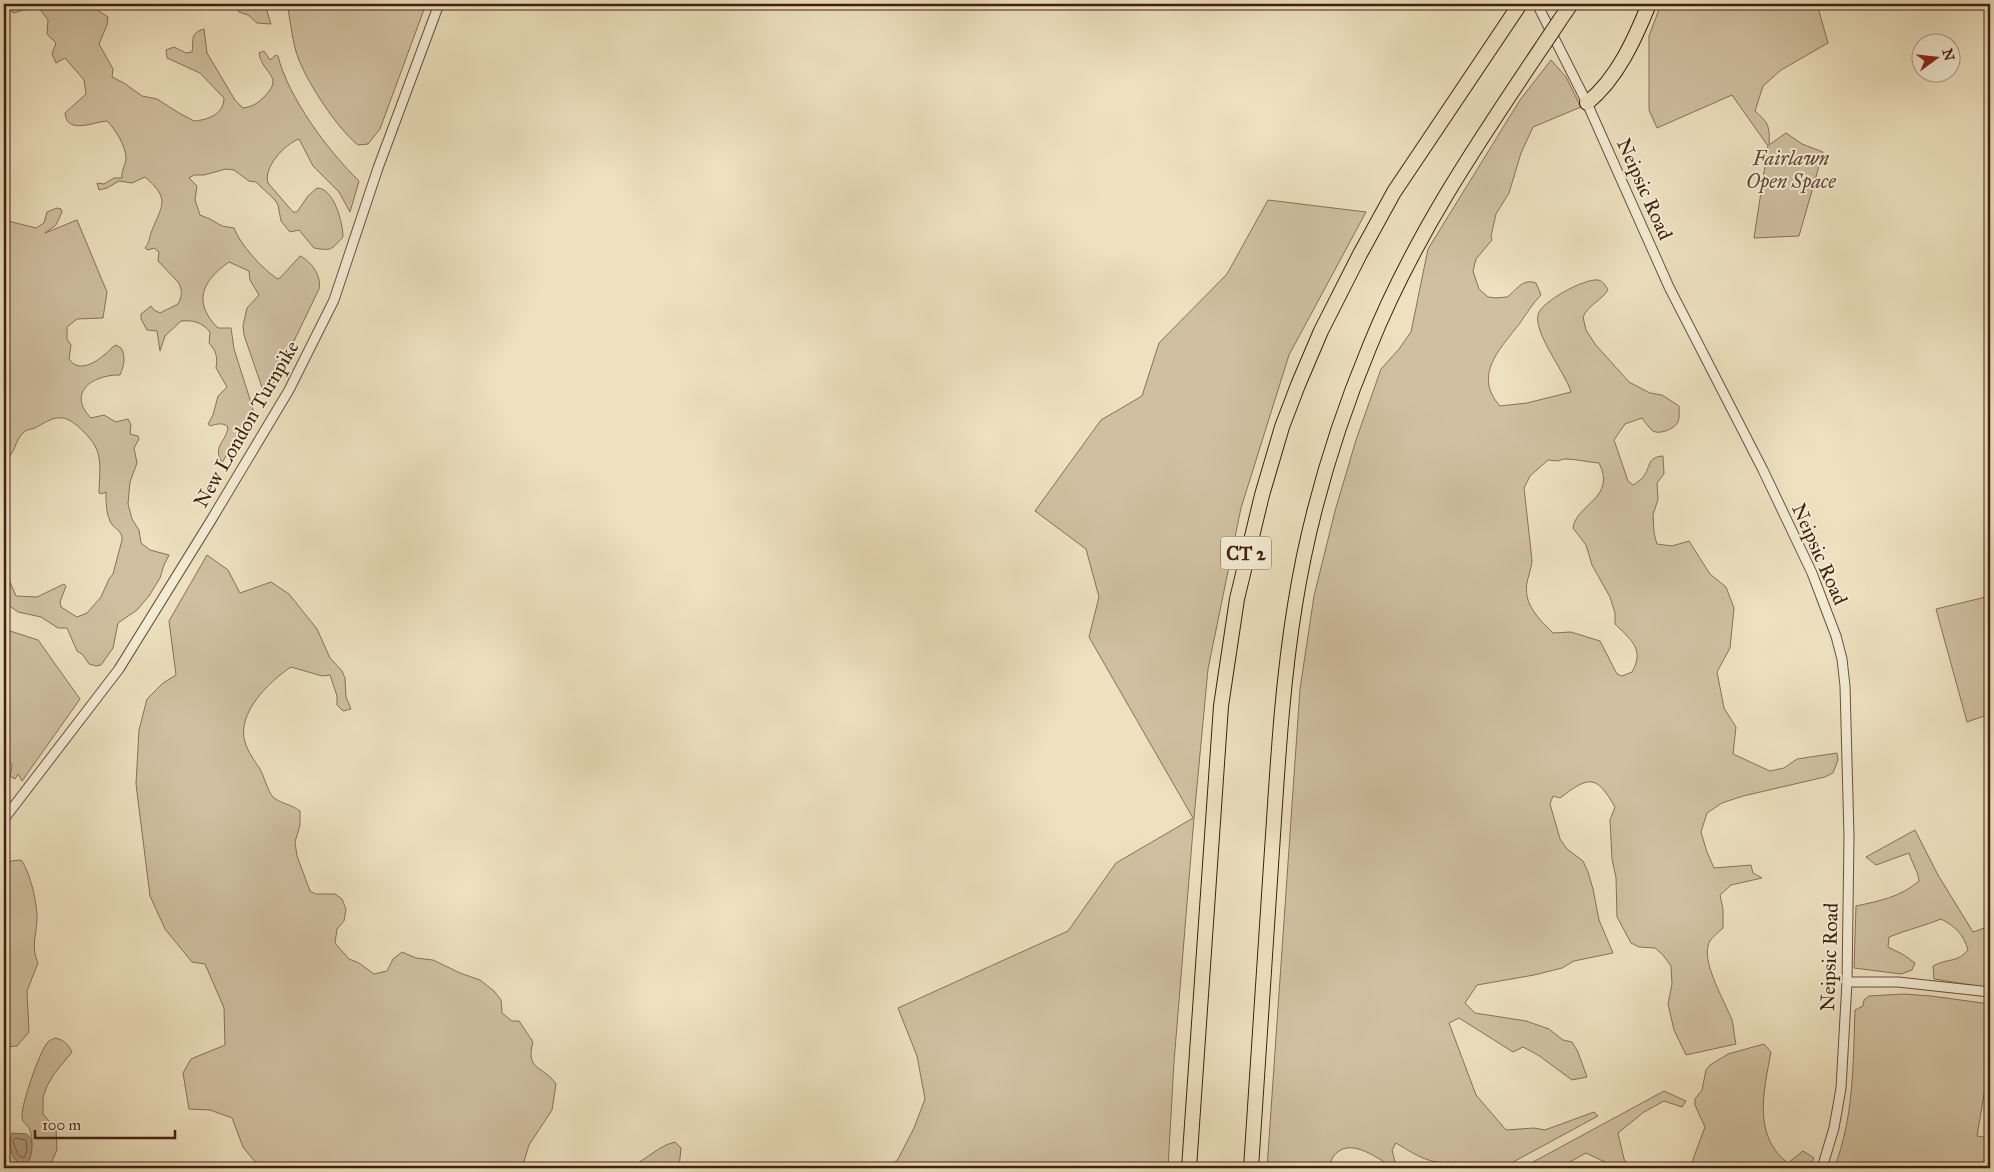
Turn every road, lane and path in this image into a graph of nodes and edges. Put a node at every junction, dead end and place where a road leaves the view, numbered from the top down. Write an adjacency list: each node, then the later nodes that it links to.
1 (440, 4): 7 (street, New London Turnpike)
2 (1520, 4): 10 (highway, CT 2)
3 (1537, 4): 6 (street, Neipsic Road)
4 (1571, 4): 11 (highway, CT 2, bridge)
5 (1649, 4): 6 (highway)
6 (1587, 103): 8 (street, Neipsic Road)
7 (4, 819)
8 (1847, 982): 9 (street); 12 (street, Neipsic Road)
9 (1990, 992)
10 (1189, 1168)
11 (1251, 1168)
12 (1822, 1168)

